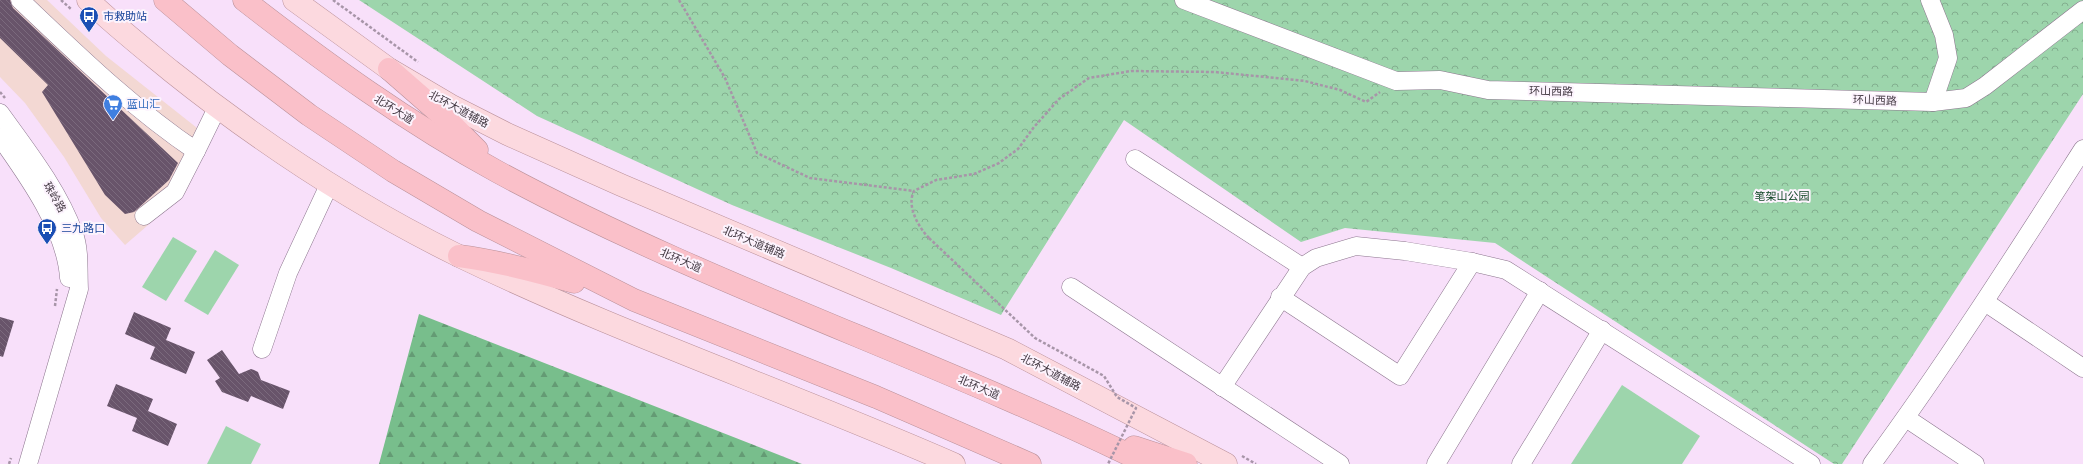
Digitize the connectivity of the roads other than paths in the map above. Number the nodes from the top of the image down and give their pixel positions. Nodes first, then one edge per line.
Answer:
1 (20, 0) edge
2 (88, 0) edge
3 (165, 0) edge
4 (244, 0) edge
5 (294, 0) edge
6 (1184, 0) edge
7 (1930, 0) edge
8 (2083, 10) edge
9 (389, 69) junction
10 (1933, 102) junction
11 (217, 108) junction
12 (0, 113) edge
13 (0, 137) edge
14 (2083, 149) edge
15 (196, 151) junction
16 (1135, 159) dead end
17 (498, 171) junction
18 (330, 185) junction
19 (144, 216) dead end
20 (459, 256) junction
21 (1472, 262) junction
22 (1302, 267) junction
23 (1071, 287) dead end
24 (1540, 291) junction
25 (1280, 297) junction
26 (634, 300) junction
27 (1985, 302) junction
28 (63, 313) junction
29 (1602, 330) junction
30 (262, 349) dead end
31 (2083, 368) edge
32 (1222, 387) junction
33 (1906, 418) junction
34 (1068, 425) junction
35 (993, 448) junction
36 (28, 464) edge
37 (954, 464) edge
38 (1020, 464) edge
39 (1030, 464) edge
40 (1148, 464) edge
41 (1186, 464) edge
42 (1226, 464) edge
43 (1340, 464) edge
44 (1436, 464) edge
45 (1521, 464) edge
46 (1811, 464) edge
47 (1872, 464) edge
48 (1975, 464) edge

1 - 15 street
2 - 11 main road
3 - 26 highway
4 - 17 highway, 北环大道
5 - 9 main road, 北环大道辅路
6 - 10 street, 环山西路
7 - 10 street
8 - 10 street, 环山西路
9 - 17 highway
9 - 42 main road, 北环大道辅路
11 - 15 street
11 - 18 main road
12 - 28 street, 珠岭路
13 - 28 street, 珠岭路
14 - 27 street
15 - 19 street
16 - 22 street
17 - 34 highway, 北环大道
18 - 20 main road
18 - 30 street
20 - 26 highway
20 - 37 main road
21 - 22 street
21 - 24 street
21 - 25 street
22 - 25 street
23 - 32 street
24 - 29 street
24 - 44 street
25 - 32 street
26 - 35 highway
27 - 31 street
27 - 33 street
28 - 36 street, 珠岭路
29 - 45 street
29 - 46 street
32 - 43 street
33 - 47 street
33 - 48 street
34 - 40 highway, 北环大道
34 - 41 highway
35 - 38 highway
35 - 39 highway

